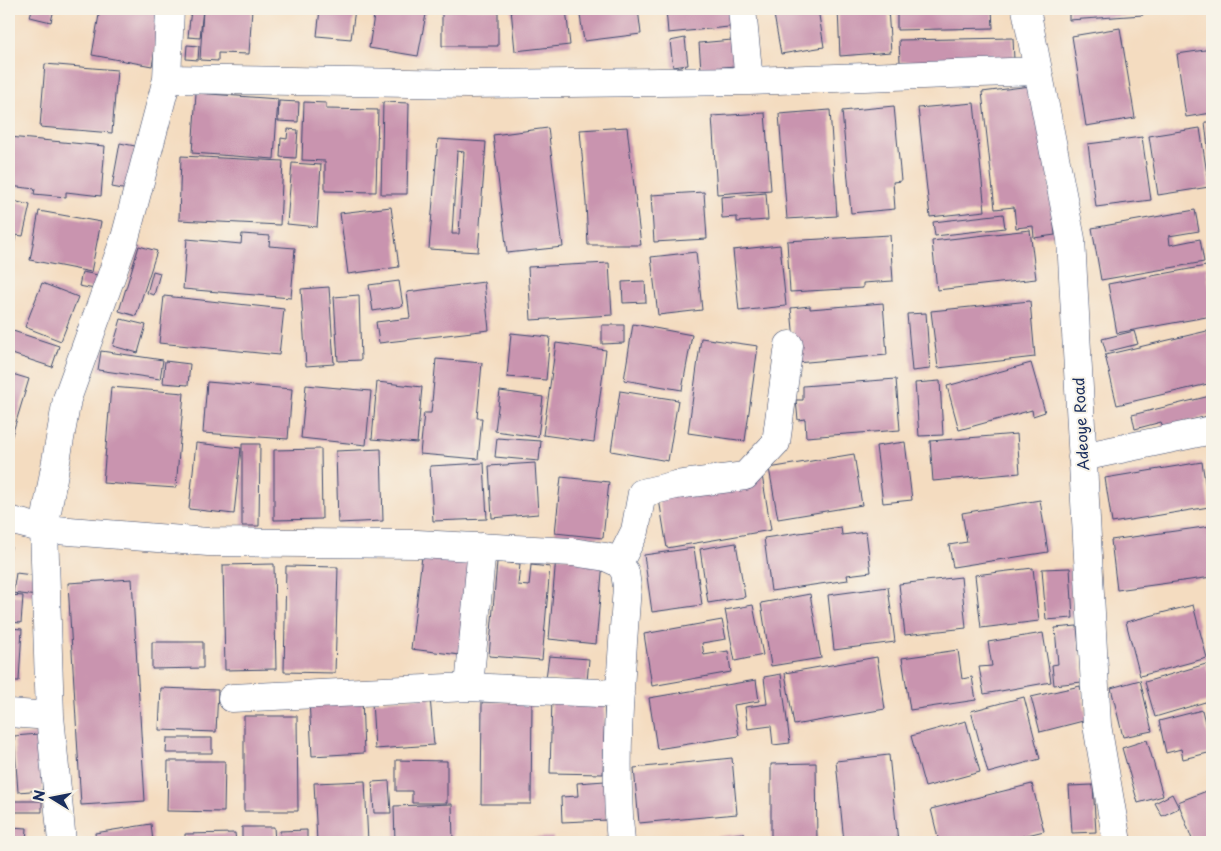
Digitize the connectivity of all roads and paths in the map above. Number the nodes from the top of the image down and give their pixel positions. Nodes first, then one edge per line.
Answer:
1 (170, 9) edge
2 (742, 9) edge
3 (1026, 9) edge
4 (1038, 71) junction
5 (167, 79) junction
6 (749, 81) junction
7 (789, 345) dead end
8 (1212, 430) edge
9 (1082, 457) junction
10 (9, 520) edge
11 (44, 530) junction
12 (482, 547) junction
13 (619, 563) junction
14 (469, 687) junction
15 (620, 694) junction
16 (232, 698) dead end
17 (9, 713) edge
18 (50, 716) junction
19 (62, 842) edge
20 (621, 842) edge
21 (1117, 842) edge

1 - 5 street
2 - 6 street
3 - 4 street, Adeoye Road
4 - 6 street
4 - 9 street, Adeoye Road
5 - 6 street
5 - 11 street
7 - 13 street
8 - 9 street
9 - 21 street, Adeoye Road
10 - 11 street
11 - 12 street
11 - 18 street
12 - 13 street
12 - 14 street
13 - 15 street
14 - 15 street
14 - 16 street
15 - 20 street
17 - 18 street
18 - 19 street

